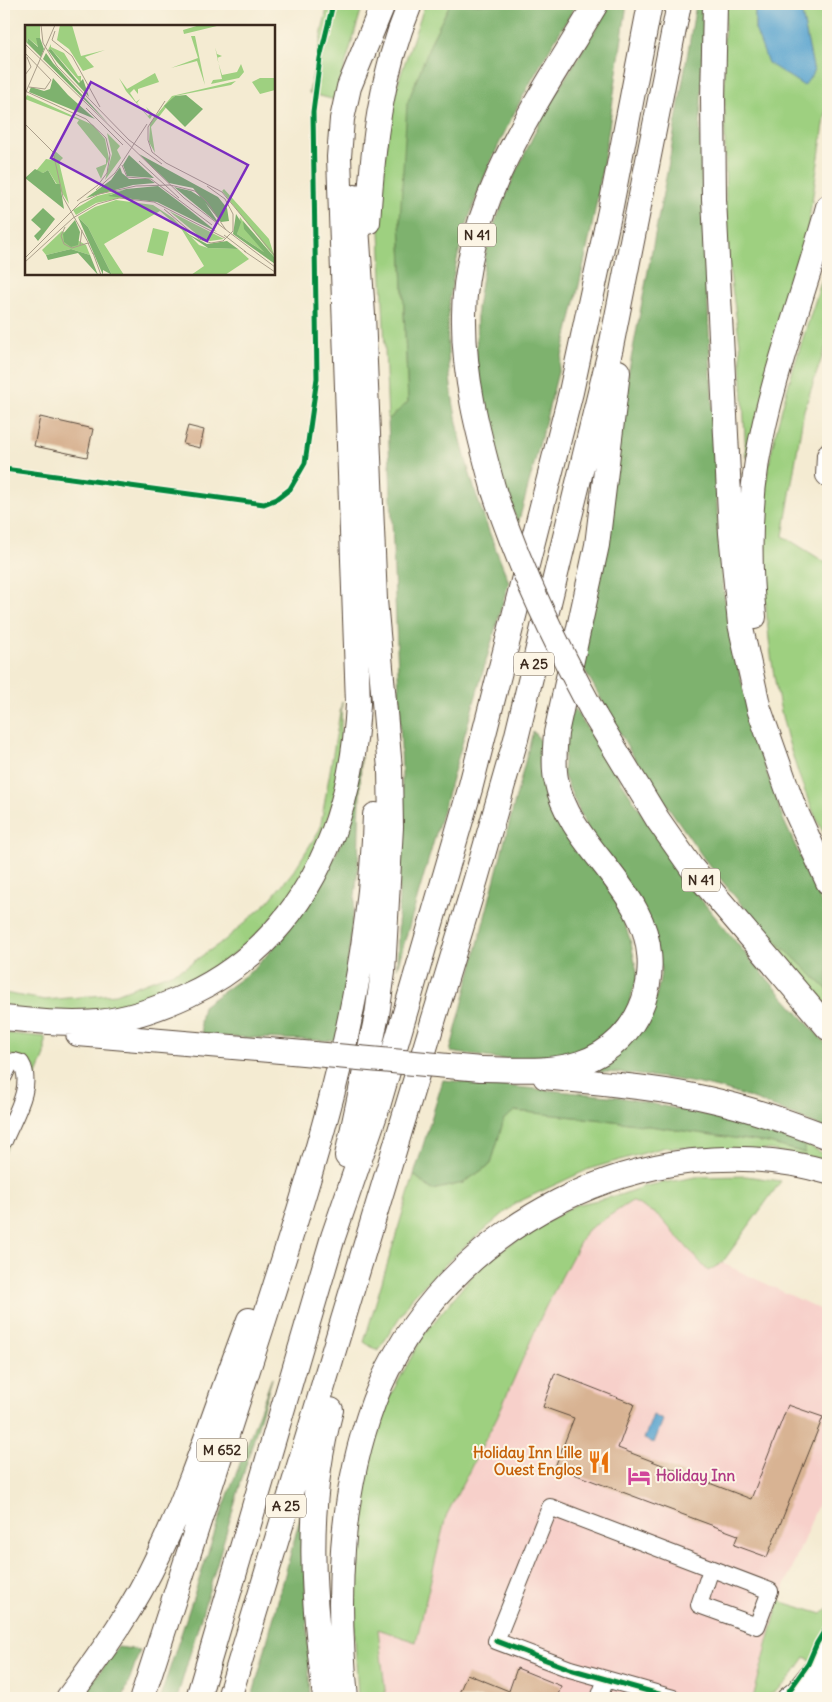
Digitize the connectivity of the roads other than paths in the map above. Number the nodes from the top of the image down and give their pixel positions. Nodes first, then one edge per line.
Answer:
1 (382, 4) edge
2 (410, 4) edge
3 (596, 4) edge
4 (650, 4) edge
5 (679, 4) edge
6 (715, 4) edge
7 (673, 33) junction
8 (365, 46) junction
9 (828, 207) edge
10 (363, 315) junction
11 (828, 450) edge
12 (828, 480) edge
13 (376, 600) junction
14 (788, 788) junction
15 (828, 882) edge
16 (4, 1018) edge
17 (4, 1028) edge
18 (828, 1028) edge
19 (481, 1069) junction
20 (4, 1076) edge
21 (415, 1078) junction
22 (828, 1137) edge
23 (4, 1140) edge
24 (828, 1172) edge
25 (299, 1212) junction
26 (333, 1237) junction
27 (711, 1569) dead end
28 (828, 1650) edge
29 (828, 1656) edge
30 (606, 1680) junction
31 (68, 1698) edge
32 (142, 1698) edge
33 (198, 1698) edge
34 (229, 1698) edge
35 (324, 1698) edge
36 (346, 1698) edge
37 (599, 1698) edge
38 (673, 1698) edge
39 (787, 1698) edge
40 (815, 1698) edge

1 - 8 highway
2 - 10 highway
3 - 18 highway, N 41, bridge
4 - 26 highway, A 25
5 - 7 highway, A 25
6 - 14 highway
7 - 19 highway
7 - 21 highway, A 25
8 - 10 highway
8 - 16 highway
9 - 14 highway
10 - 13 highway
11 - 12 street
13 - 25 highway, M 652
13 - 26 highway
14 - 15 highway
17 - 19 highway, bridge
19 - 22 highway
20 - 23 street
21 - 34 highway, A 25
21 - 35 highway
24 - 36 highway
25 - 31 highway
25 - 32 highway, M 652
26 - 33 highway, A 25
27 - 30 street
28 - 39 main road
29 - 40 main road
30 - 37 street
30 - 38 street

